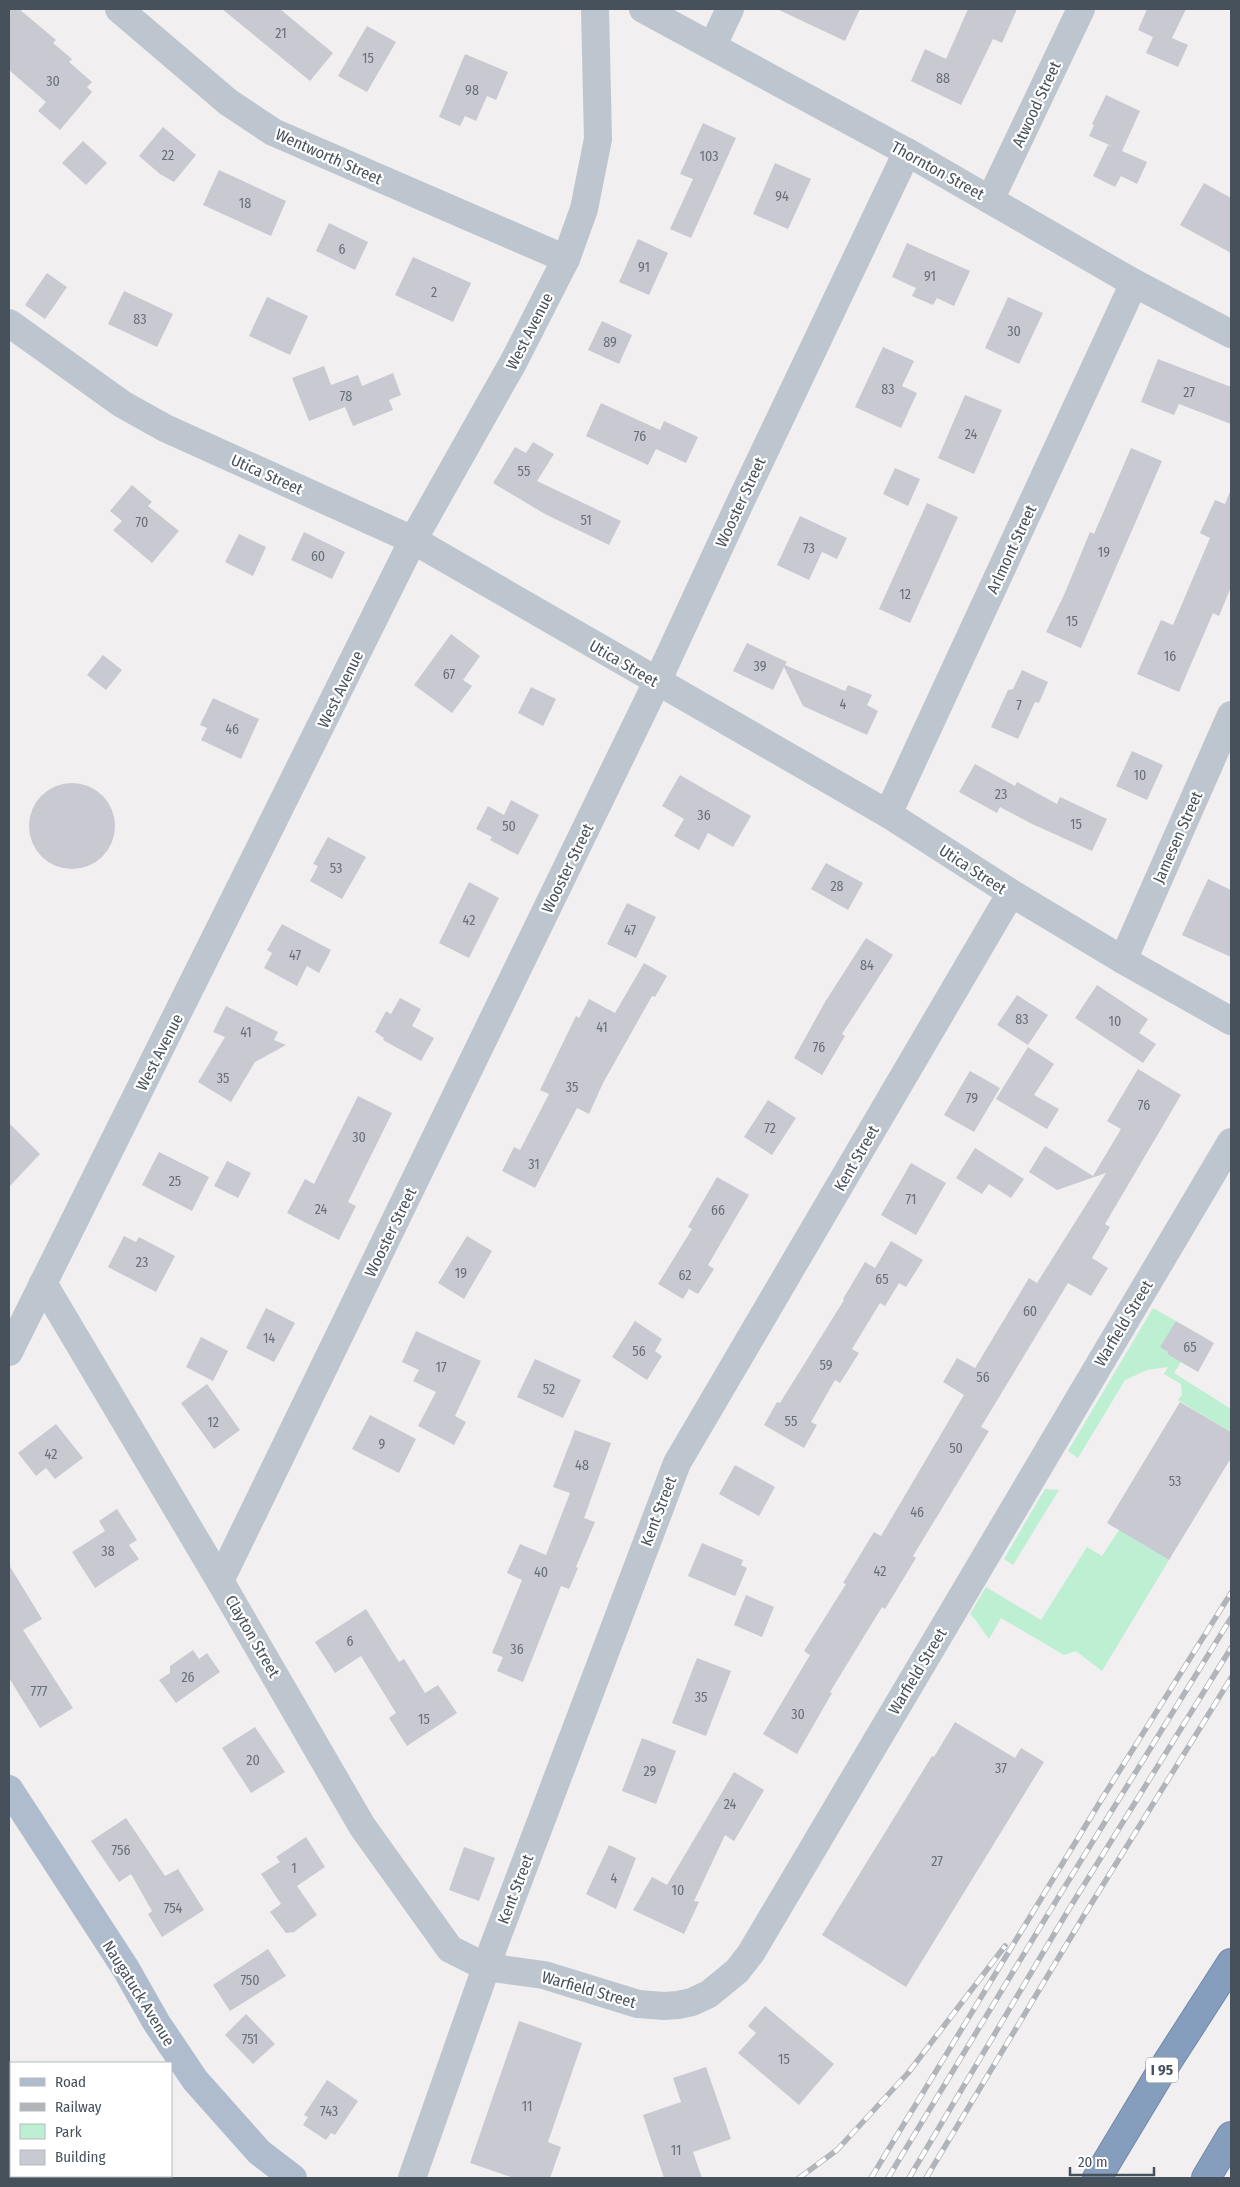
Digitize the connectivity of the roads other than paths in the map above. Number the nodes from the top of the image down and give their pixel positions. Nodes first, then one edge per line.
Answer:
1 (119, 9) edge
2 (595, 9) edge
3 (643, 9) edge
4 (730, 9) edge
5 (1081, 9) edge
6 (713, 45) junction
7 (907, 152) junction
8 (990, 200) junction
9 (566, 259) junction
10 (1134, 283) junction
11 (9, 323) edge
12 (1231, 334) edge
13 (413, 540) junction
14 (657, 682) junction
15 (1231, 715) edge
16 (888, 814) junction
17 (1011, 893) junction
18 (1123, 960) junction
19 (1231, 1021) edge
20 (1231, 1142) edge
21 (44, 1283) junction
22 (9, 1352) edge
23 (220, 1581) junction
24 (9, 1789) edge
25 (1231, 1963) edge
26 (486, 1967) junction
27 (1231, 2136) edge
28 (293, 2178) edge
29 (412, 2178) edge
30 (1097, 2178) edge
31 (1206, 2178) edge

1 - 9 street, Wentworth Street
2 - 9 street, West Avenue
3 - 6 street, Thornton Street
4 - 6 street
5 - 8 street, Atwood Street
6 - 7 street, Thornton Street
7 - 8 street, Thornton Street
7 - 14 street, Wooster Street
8 - 10 street, Thornton Street
9 - 13 street, West Avenue
10 - 12 street, Thornton Street
10 - 16 street, Arlmont Street
11 - 13 street, Utica Street
13 - 14 street, Utica Street
13 - 21 street, West Avenue
14 - 16 street, Utica Street
14 - 23 street, Wooster Street
15 - 18 street, Jamesen Street
16 - 17 street, Utica Street
17 - 18 street, Utica Street
17 - 26 street, Kent Street
18 - 19 street, Utica Street
20 - 26 street, Warfield Street
21 - 22 street, West Avenue
21 - 23 street, Clayton Street
23 - 26 street, Clayton Street
24 - 28 main road, Naugatuck Avenue
25 - 30 highway, I 95
26 - 29 street, Kent Street
27 - 31 highway

